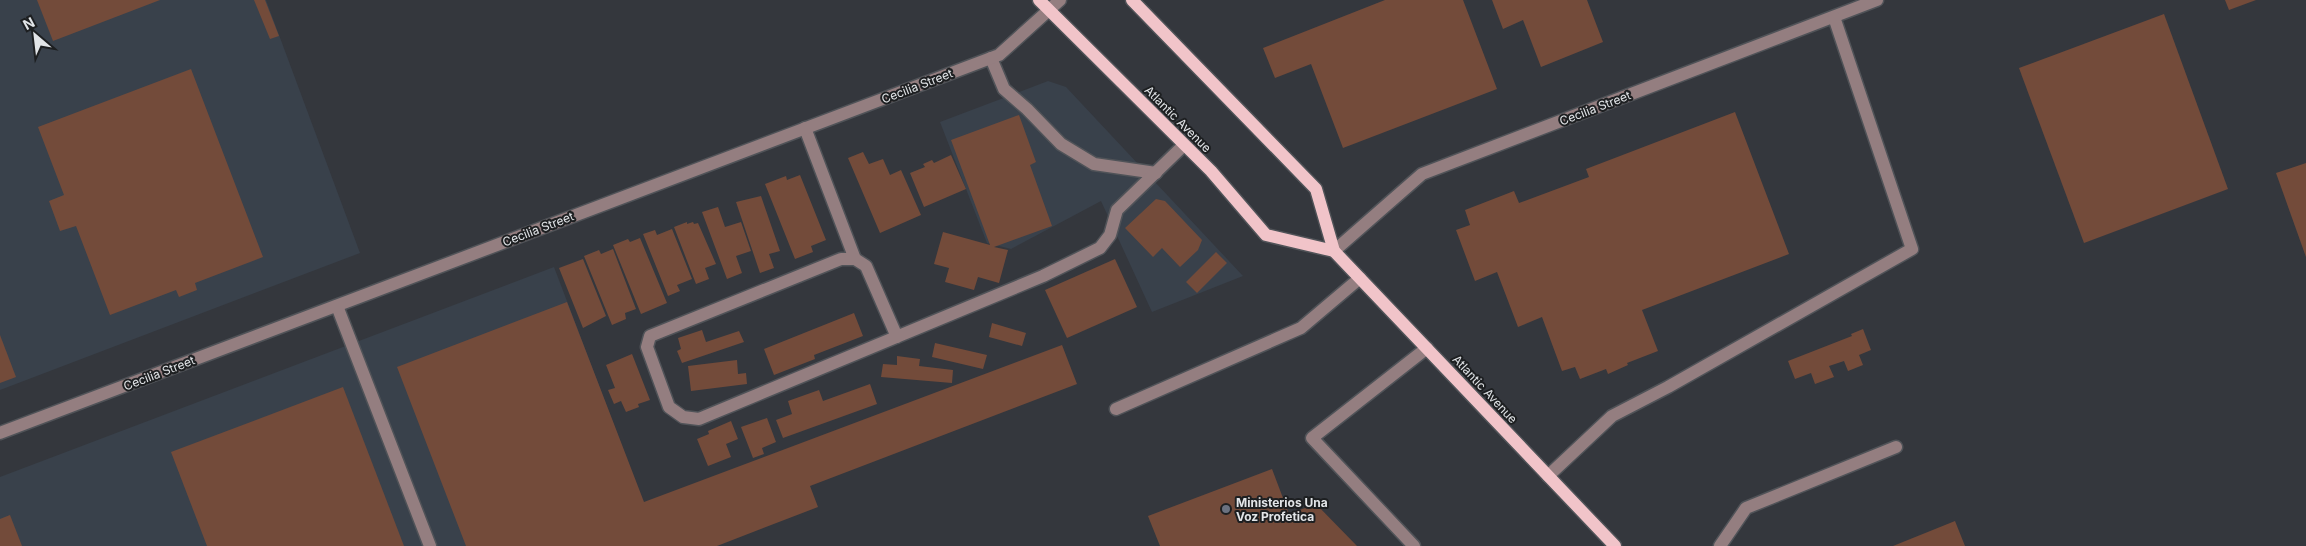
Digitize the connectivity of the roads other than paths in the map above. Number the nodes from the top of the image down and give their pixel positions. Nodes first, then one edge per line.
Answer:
1 (1039, 0) edge
2 (1060, 0) edge
3 (1132, 0) edge
4 (1878, 0) edge
5 (1049, 11) junction
6 (1834, 17) junction
7 (991, 58) junction
8 (805, 128) junction
9 (1184, 145) junction
10 (1156, 173) junction
11 (1334, 251) junction
12 (855, 259) junction
13 (1360, 278) junction
14 (337, 306) junction
15 (898, 337) junction
16 (1426, 348) junction
17 (1116, 409) dead end
18 (0, 433) edge
19 (1896, 447) dead end
20 (1548, 476) junction
21 (430, 546) edge
22 (1414, 546) edge
23 (1615, 546) edge
24 (1720, 546) edge

1 - 5 main road, Atlantic Avenue
2 - 5 street, Cecilia Street
3 - 11 main road, Atlantic Avenue
4 - 6 street, Cecilia Street
5 - 7 street, Cecilia Street
5 - 9 main road, Atlantic Avenue
6 - 11 street, Cecilia Street
6 - 20 street
7 - 8 street, Cecilia Street
7 - 10 street
8 - 12 street
8 - 14 street, Cecilia Street
9 - 10 street
9 - 11 main road, Atlantic Avenue
10 - 15 street
11 - 13 main road, Atlantic Avenue
12 - 15 street
12 - 15 street
13 - 16 main road, Atlantic Avenue
13 - 17 street
14 - 18 street, Cecilia Street
14 - 21 street
16 - 20 main road, Atlantic Avenue
16 - 22 street
19 - 24 street
20 - 23 main road, Atlantic Avenue

